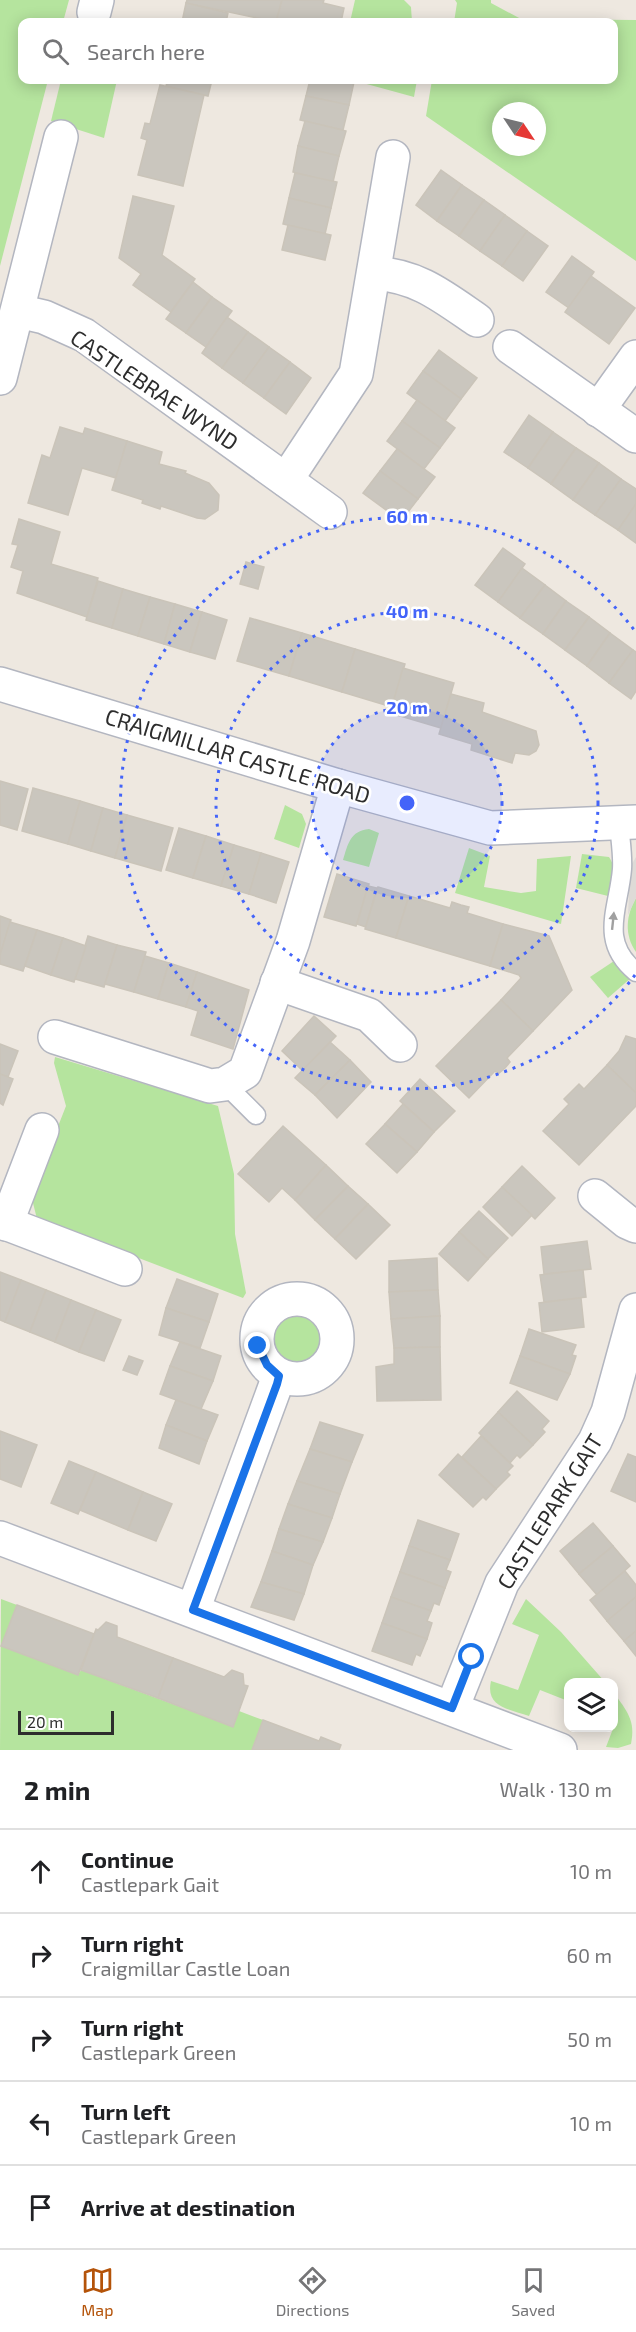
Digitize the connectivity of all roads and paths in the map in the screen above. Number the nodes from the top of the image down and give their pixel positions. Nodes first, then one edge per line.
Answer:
1 (61, 137) dead end
2 (393, 157) dead end
3 (374, 273) junction
4 (18, 311) junction
5 (477, 320) dead end
6 (510, 346) dead end
7 (636, 357) edge
8 (0, 378) edge
9 (598, 410) junction
10 (636, 436) edge
11 (286, 480) junction
12 (330, 512) dead end
13 (0, 684) edge
14 (338, 786) junction
15 (628, 822) edge
16 (636, 972) edge
17 (277, 983) junction
18 (55, 1037) dead end
19 (400, 1044) dead end
20 (225, 1084) junction
21 (256, 1115) dead end
22 (42, 1130) dead end
23 (595, 1196) dead end
24 (3, 1223) edge
25 (636, 1226) edge
26 (125, 1269) dead end
27 (636, 1310) edge
28 (279, 1376) dead end
29 (0, 1538) edge
30 (193, 1610) junction
31 (452, 1708) junction
32 (560, 1750) edge

1 - 4 street
2 - 3 street
3 - 5 street
3 - 11 street
4 - 8 street
4 - 11 street, CASTLEBRAE WYND
6 - 9 street
7 - 9 street
9 - 10 street
11 - 12 street, CASTLEBRAE WYND
13 - 14 street, CRAIGMILLAR CASTLE ROAD
14 - 15 street, CRAIGMILLAR CASTLE ROAD
14 - 17 street
16 -> 15 lane, CRAIGMILLAR CASTLE ROAD
17 - 19 street
17 - 20 street
18 - 20 street
20 - 21 lane
22 - 24 street
23 - 25 street
24 - 26 street
27 - 31 street, CASTLEPARK GAIT
28 - 30 street
29 - 30 street
30 - 31 street
31 - 32 street

